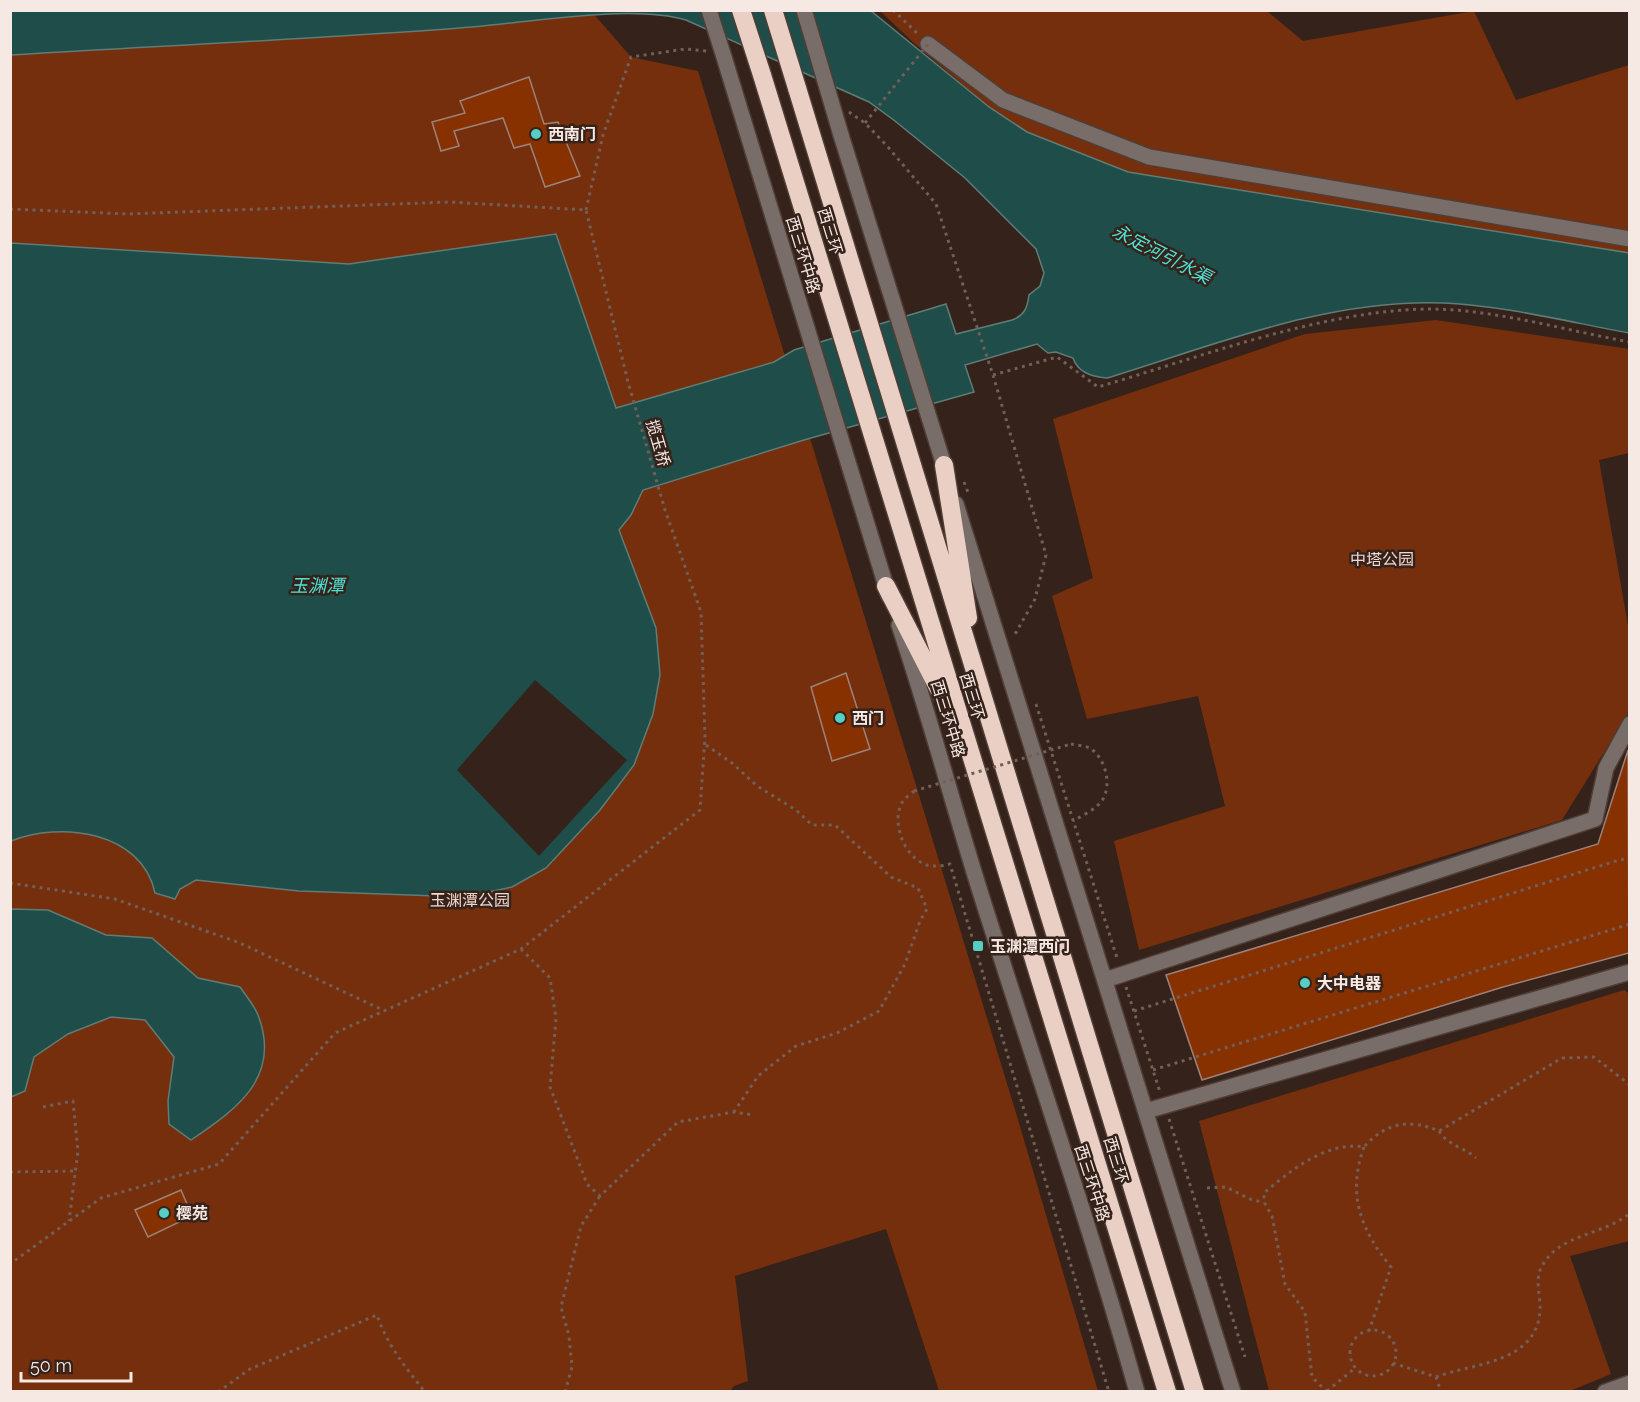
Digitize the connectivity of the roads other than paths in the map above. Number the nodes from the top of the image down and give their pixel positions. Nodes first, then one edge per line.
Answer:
1 (709, 10) edge
2 (741, 10) edge
3 (773, 10) edge
4 (804, 10) edge
5 (928, 44) road end
6 (1629, 239) edge
7 (944, 465) junction
8 (886, 586) junction
9 (978, 682) junction
10 (1629, 724) edge
11 (964, 737) junction
12 (1629, 972) edge
13 (1105, 980) junction
14 (1146, 1111) junction
15 (1629, 1383) edge
16 (1137, 1392) edge
17 (1167, 1392) edge
18 (1195, 1392) edge
19 (1233, 1392) edge
20 (1605, 1392) edge

1 - 8 street, 西三环中路, bridge
2 - 11 highway, 西三环, bridge
3 - 9 highway, 西三环, bridge
4 - 7 street, bridge
5 - 6 street
7 - 9 highway
7 - 13 street
8 - 11 highway
8 - 16 street, 西三环中路
9 - 18 highway, 西三环
10 - 13 street
11 - 17 highway, 西三环
12 - 14 street
13 - 14 street
14 - 19 street
15 - 20 street

